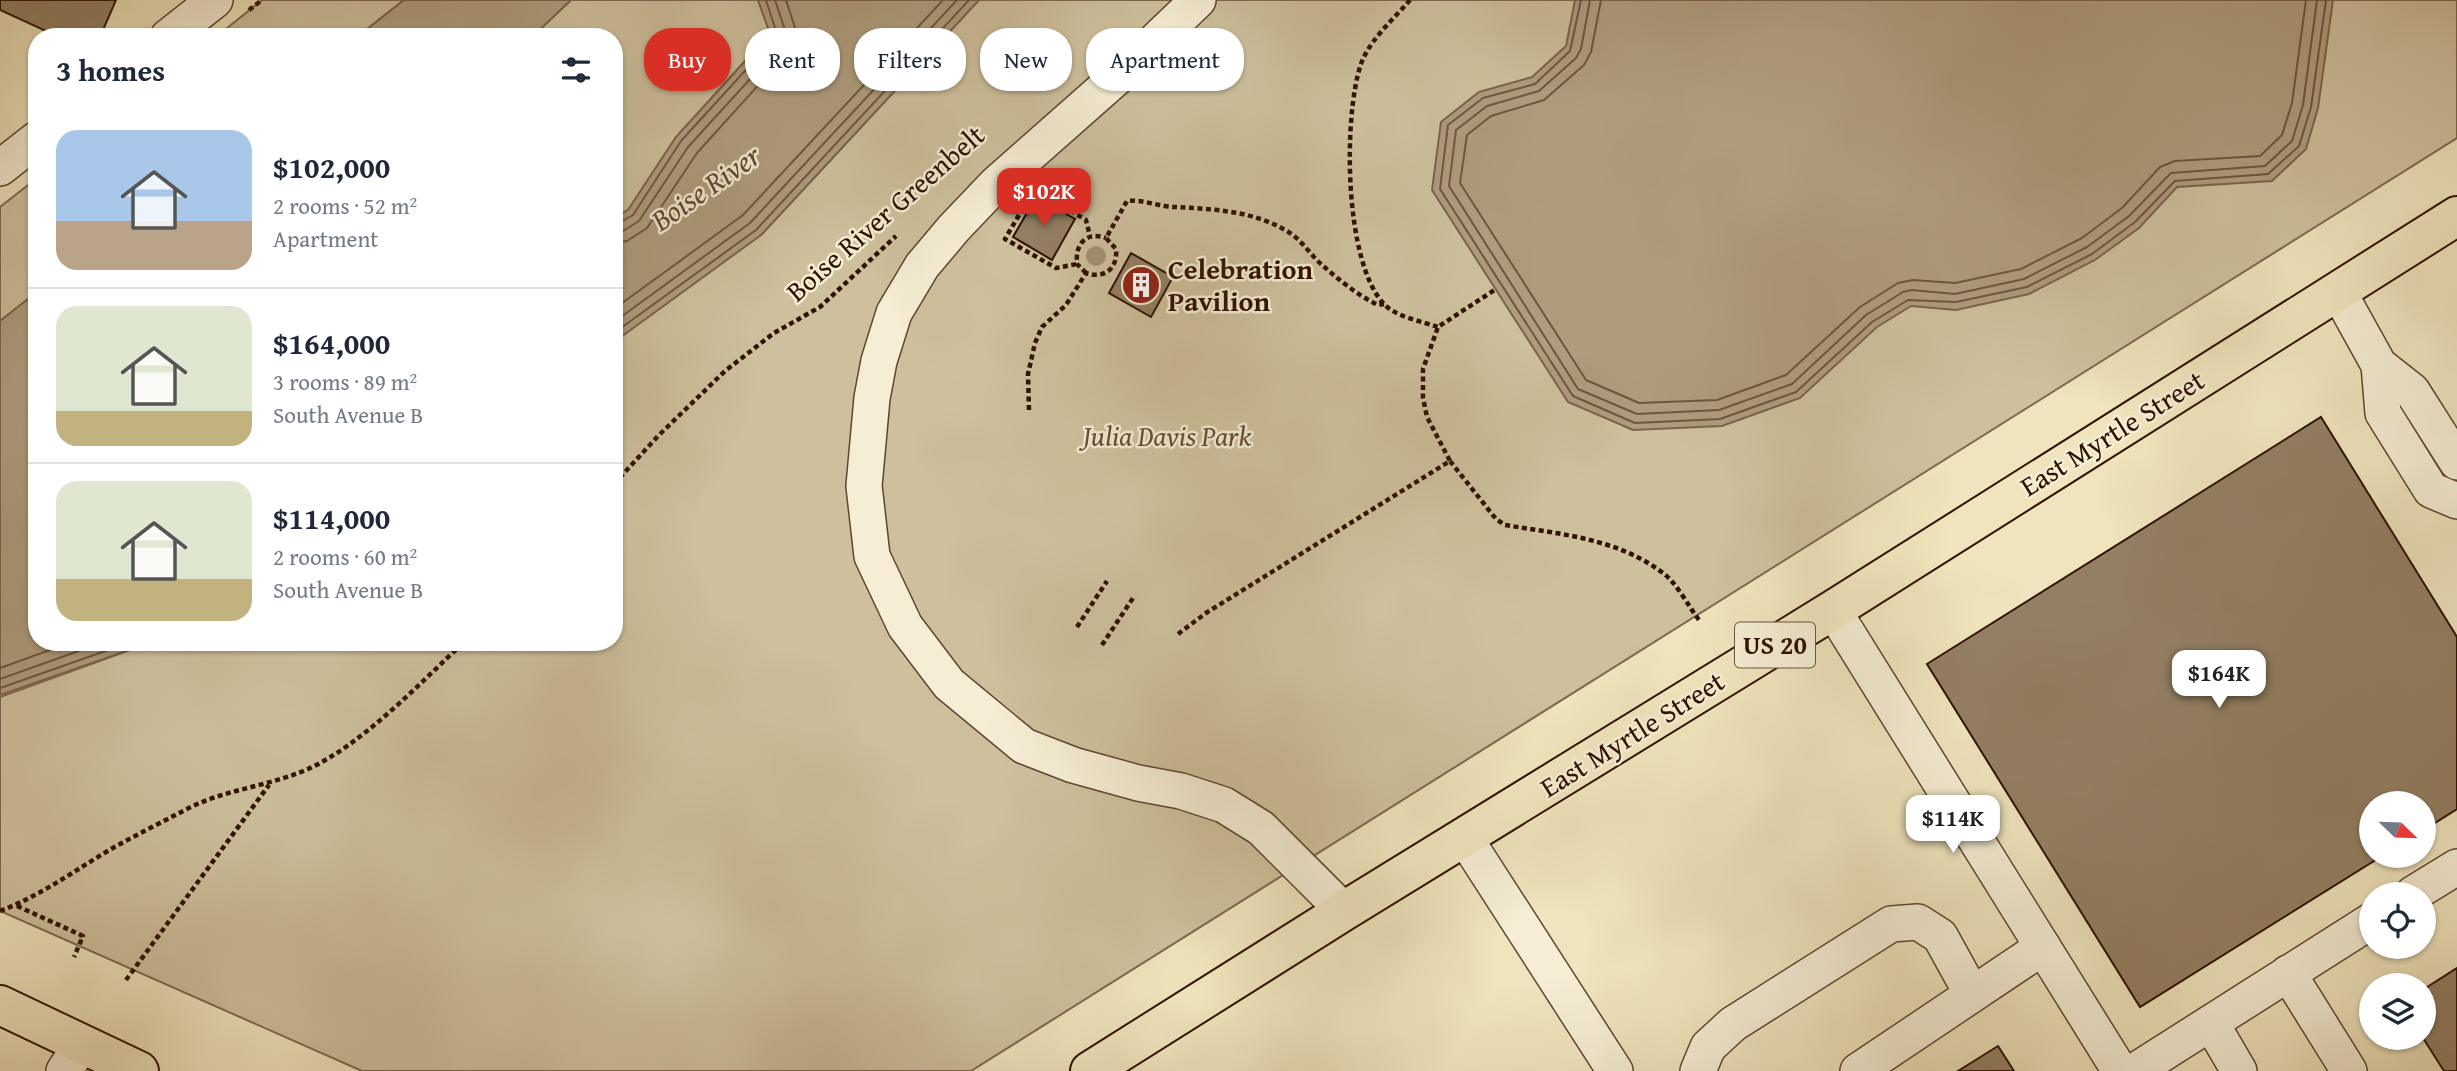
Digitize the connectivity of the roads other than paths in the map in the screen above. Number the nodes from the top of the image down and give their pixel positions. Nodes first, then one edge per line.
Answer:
1 (215, 0) edge
2 (1198, 0) edge
3 (179, 28) edge
4 (28, 146) edge
5 (0, 167) edge
6 (2457, 216) edge
7 (2338, 291) junction
8 (2379, 365) junction
9 (2457, 462) edge
10 (2457, 501) edge
11 (1833, 610) junction
12 (1465, 838) junction
13 (2457, 867) edge
14 (2433, 882) edge
15 (1344, 911) junction
16 (2359, 929) edge
17 (2043, 947) junction
18 (2288, 974) junction
19 (1972, 994) junction
20 (0, 1005) edge
21 (2211, 1023) junction
22 (73, 1058) edge
23 (137, 1071) edge
24 (1090, 1071) edge
25 (1615, 1071) edge
26 (1698, 1071) edge
27 (1858, 1071) edge
28 (2120, 1071) edge
29 (2135, 1071) edge
30 (2239, 1071) edge
31 (2349, 1071) edge

1 - 3 street
2 - 15 street
4 - 5 street
6 - 7 main road, East Myrtle Street / US 20
7 - 8 street
7 - 11 main road, East Myrtle Street / US 20
8 - 9 street
8 - 10 street
11 - 12 main road, East Myrtle Street / US 20
11 - 17 street
12 - 15 main road, East Myrtle Street / US 20
12 - 25 street
13 - 14 street
15 - 24 main road, East Myrtle Street / US 20
16 - 18 street
17 - 19 street
17 - 28 street
18 - 21 street
18 - 31 street
19 - 26 street
19 - 27 street
20 - 22 main road
21 - 29 street
21 - 30 street
22 - 23 main road

